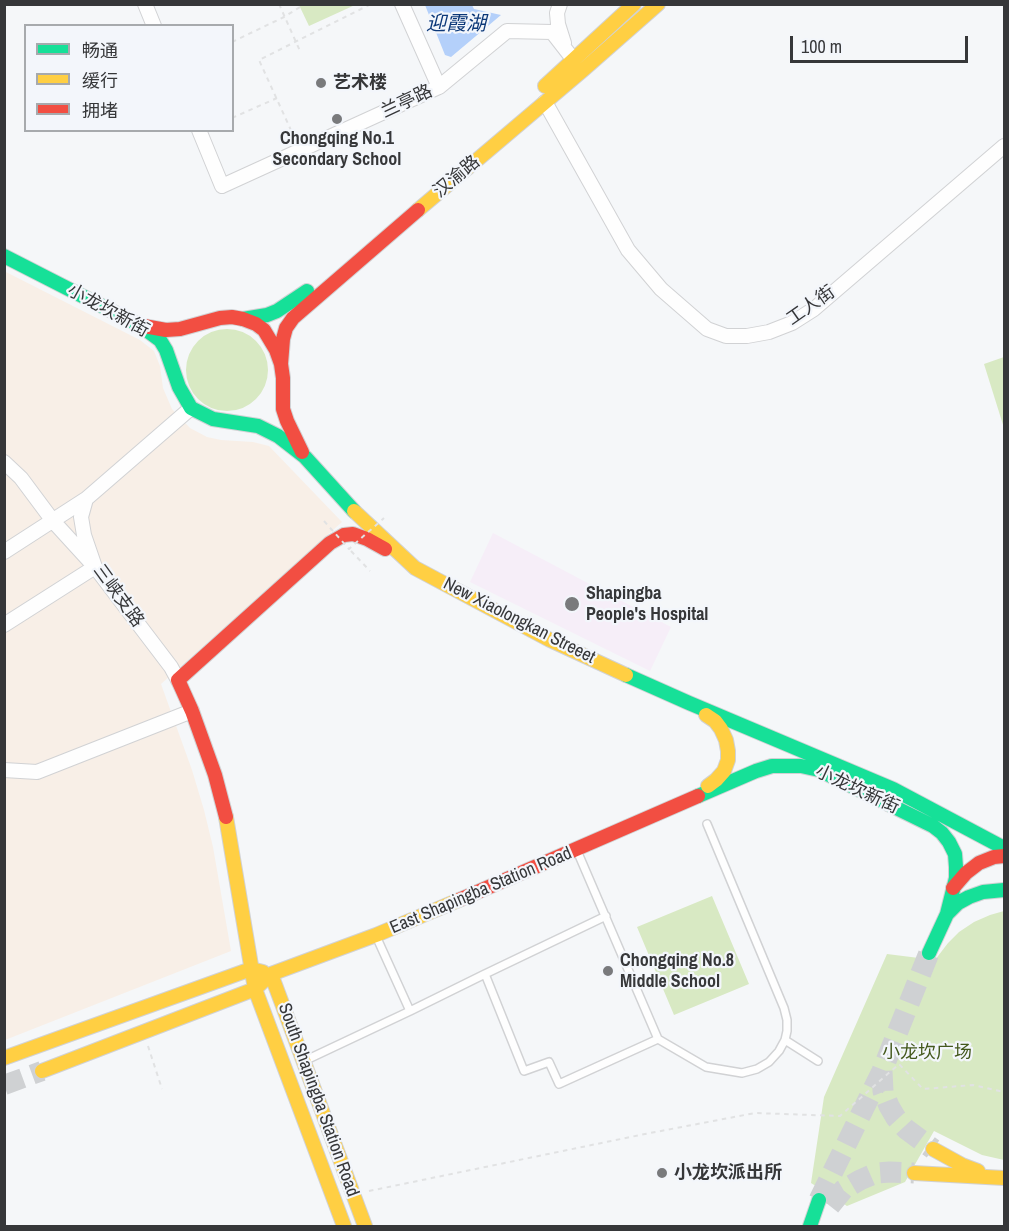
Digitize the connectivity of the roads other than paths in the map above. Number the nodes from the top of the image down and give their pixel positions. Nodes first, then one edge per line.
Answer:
1 (146, 4) edge
2 (402, 4) edge
3 (560, 4) edge
4 (634, 4) edge
5 (658, 4) edge
6 (153, 24) edge
7 (570, 55) junction
8 (439, 87) junction
9 (545, 102) junction
10 (200, 132) edge
11 (1005, 146) edge
12 (4, 256) edge
13 (243, 319) junction
14 (141, 326) junction
15 (280, 364) junction
16 (191, 408) junction
17 (305, 457) junction
18 (4, 462) edge
19 (86, 499) junction
20 (54, 520) junction
21 (4, 552) edge
22 (95, 567) junction
23 (415, 568) junction
24 (4, 625) edge
25 (178, 680) junction
26 (689, 703) junction
27 (192, 711) junction
28 (4, 770) edge
29 (688, 800) junction
30 (706, 824) dead end
31 (1005, 848) edge
32 (577, 850) junction
33 (1005, 856) edge
34 (953, 888) junction
35 (1005, 890) edge
36 (947, 914) junction
37 (606, 916) junction
38 (375, 935) junction
39 (929, 953) tunnel mouth
40 (251, 969) junction
41 (271, 974) junction
42 (485, 974) junction
43 (255, 989) junction
44 (410, 1011) junction
45 (658, 1039) junction
46 (785, 1040) junction
47 (4, 1058) edge
48 (818, 1061) dead end
49 (303, 1062) junction
50 (42, 1071) tunnel mouth
51 (933, 1149) tunnel mouth
52 (914, 1173) tunnel mouth
53 (1005, 1178) edge
54 (344, 1227) edge
55 (365, 1227) edge
56 (810, 1227) edge
57 (822, 1227) edge

1 - 6 street
2 - 8 street
3 - 7 street
4 - 7 main road, 汉渝路
5 - 9 main road, 汉渝路
7 - 8 street, 兰亭路
7 - 13 main road, 汉渝路
8 - 10 street, 兰亭路
9 - 11 street, 工人街
9 - 15 main road, 汉渝路
12 - 14 main road, 小龙坎新街
13 - 14 main road
13 - 15 main road, New Xiaolongkan Streeet
14 - 16 main road, 小龙坎新街
15 - 17 main road, New Xiaolongkan Streeet
16 - 17 main road
16 - 19 street
17 - 23 main road, New Xiaolongkan Streeet
18 - 20 street
19 - 20 street
19 - 22 street, 三峡支路
20 - 21 street
20 - 22 street
22 - 24 street
22 - 25 street, 三峡支路
23 - 25 main road
23 - 26 main road, New Xiaolongkan Streeet
25 - 27 main road, South Shapingba Station Road
26 - 29 main road
26 - 31 main road, New Xiaolongkan Streeet
27 - 28 street
27 - 40 main road, South Shapingba Station Road
29 - 32 main road, East Shapingba Station Road
29 - 34 main road, 小龙坎新街
30 - 46 lane
32 - 37 lane
32 - 38 main road, East Shapingba Station Road
33 - 34 main road
34 - 36 main road, 小龙坎新街
35 - 36 main road
36 - 39 main road, 小龙坎新街
37 - 42 lane
37 - 45 lane
38 - 41 main road, East Shapingba Station Road
38 - 44 lane
40 - 41 main road
40 - 43 main road, South Shapingba Station Road
40 - 47 main road
41 - 43 main road, East Shapingba Station Road
41 - 49 main road, South Shapingba Station Road
42 - 44 lane
42 - 45 lane
43 - 50 main road, East Shapingba Station Road
43 - 54 main road, South Shapingba Station Road
44 - 49 lane
45 - 46 lane
46 - 48 lane
49 - 55 main road, South Shapingba Station Road
51 - 53 main road
52 - 53 main road
56 - 57 main road

